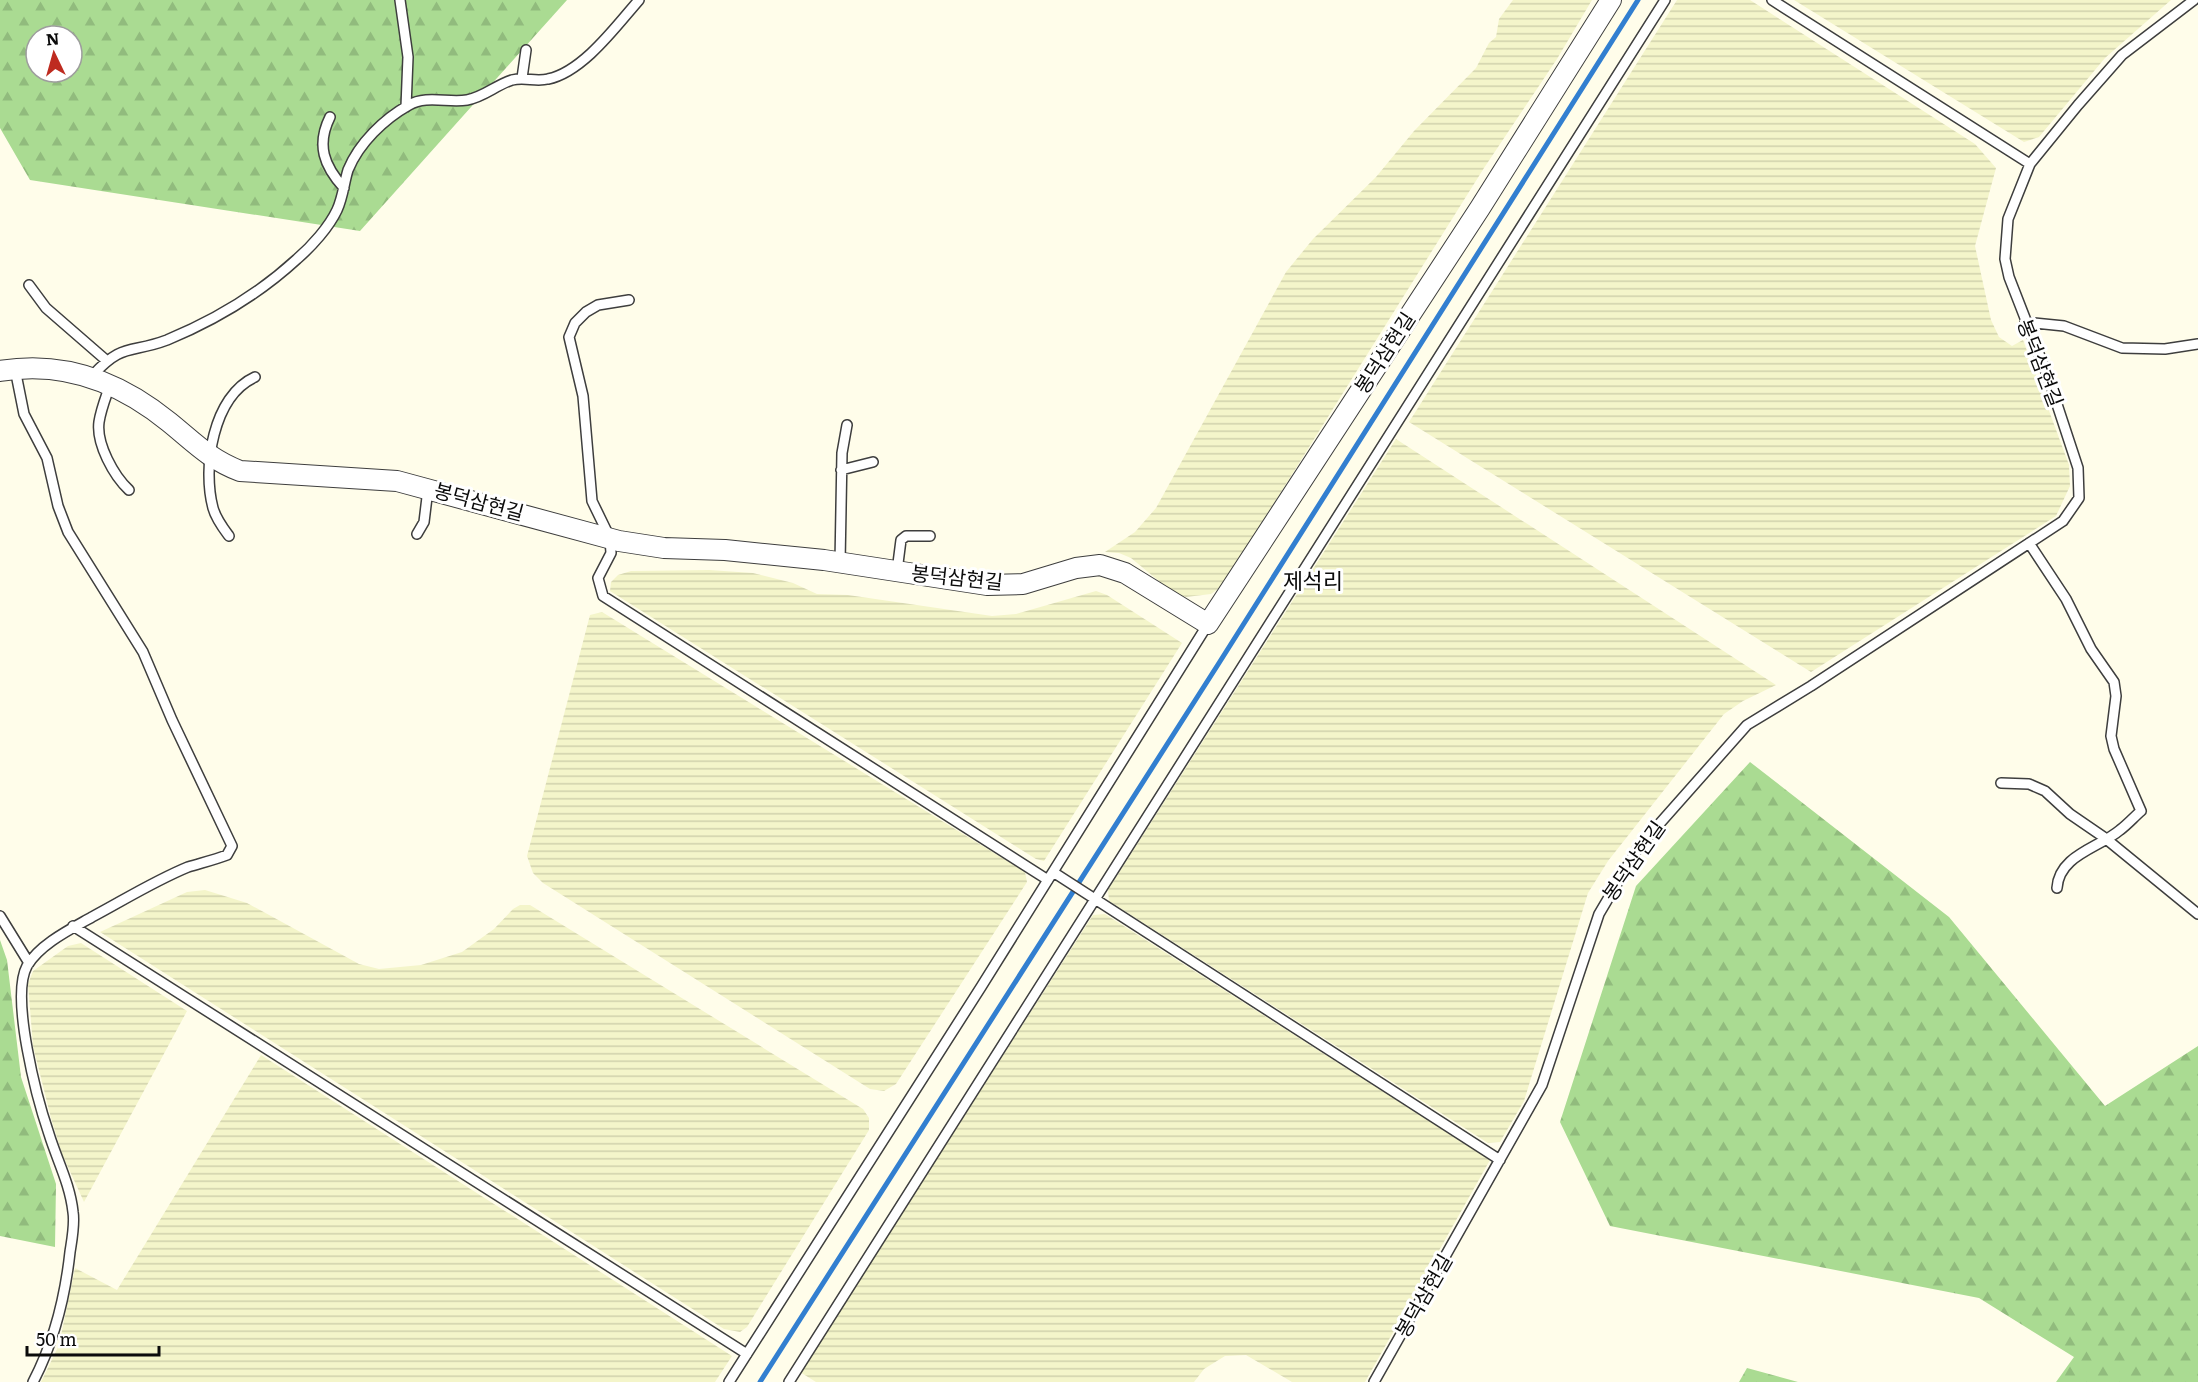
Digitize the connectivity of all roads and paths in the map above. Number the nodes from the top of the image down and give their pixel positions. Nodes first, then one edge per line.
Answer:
1 (400, 0) edge
2 (639, 0) edge
3 (1611, 0) edge
4 (1665, 0) edge
5 (1772, 0) edge
6 (2194, 0) edge
7 (526, 50) dead end
8 (522, 78) junction
9 (406, 107) junction
10 (330, 117) dead end
11 (2031, 164) junction
12 (344, 188) junction
13 (29, 285) dead end
14 (629, 300) dead end
15 (2025, 322) junction
16 (2198, 344) edge
17 (106, 361) junction
18 (8, 370) edge
19 (255, 377) dead end
20 (101, 381) junction
21 (848, 425) dead end
22 (211, 457) junction
23 (873, 462) dead end
24 (841, 470) junction
25 (428, 489) junction
26 (129, 490) dead end
27 (417, 534) dead end
28 (229, 536) dead end
29 (930, 536) dead end
30 (610, 538) junction
31 (2029, 543) junction
32 (840, 563) junction
33 (897, 571) junction
34 (1208, 624) junction
35 (2001, 783) dead end
36 (2105, 838) junction
37 (1051, 876) junction
38 (2056, 888) dead end
39 (1091, 897) junction
40 (2198, 914) edge
41 (0, 916) edge
42 (73, 926) junction
43 (29, 963) junction
44 (1500, 1160) junction
45 (747, 1354) junction
46 (792, 1381) edge
47 (33, 1382) edge
48 (729, 1382) edge
49 (1374, 1382) edge

1 - 9 lane
2 - 8 lane
3 - 34 street, 봉덕삼현길
4 - 39 lane
5 - 11 lane
6 - 11 lane, 봉덕삼현길
7 - 8 lane
8 - 9 lane
9 - 12 lane
10 - 12 lane
11 - 15 lane, 봉덕삼현길
12 - 17 lane
13 - 17 lane
14 - 30 lane
15 - 16 lane
15 - 31 lane, 봉덕삼현길
17 - 20 lane
18 - 20 street, 봉덕삼현길
18 - 42 lane
19 - 22 lane
20 - 22 street, 봉덕삼현길
20 - 26 lane
21 - 24 lane
22 - 25 street, 봉덕삼현길
22 - 28 lane
23 - 24 lane
24 - 32 lane
25 - 27 lane
25 - 30 street, 봉덕삼현길
29 - 33 lane
30 - 32 street, 봉덕삼현길
30 - 37 lane
31 - 36 lane
31 - 44 lane, 봉덕삼현길
32 - 33 street, 봉덕삼현길
33 - 34 street, 봉덕삼현길
34 - 37 lane
35 - 36 lane
36 - 38 lane
36 - 40 lane
37 - 39 lane
37 - 45 lane
39 - 44 lane
39 - 46 lane
41 - 43 lane
42 - 43 lane
42 - 45 lane
43 - 47 lane
44 - 49 lane, 봉덕삼현길
45 - 48 lane

